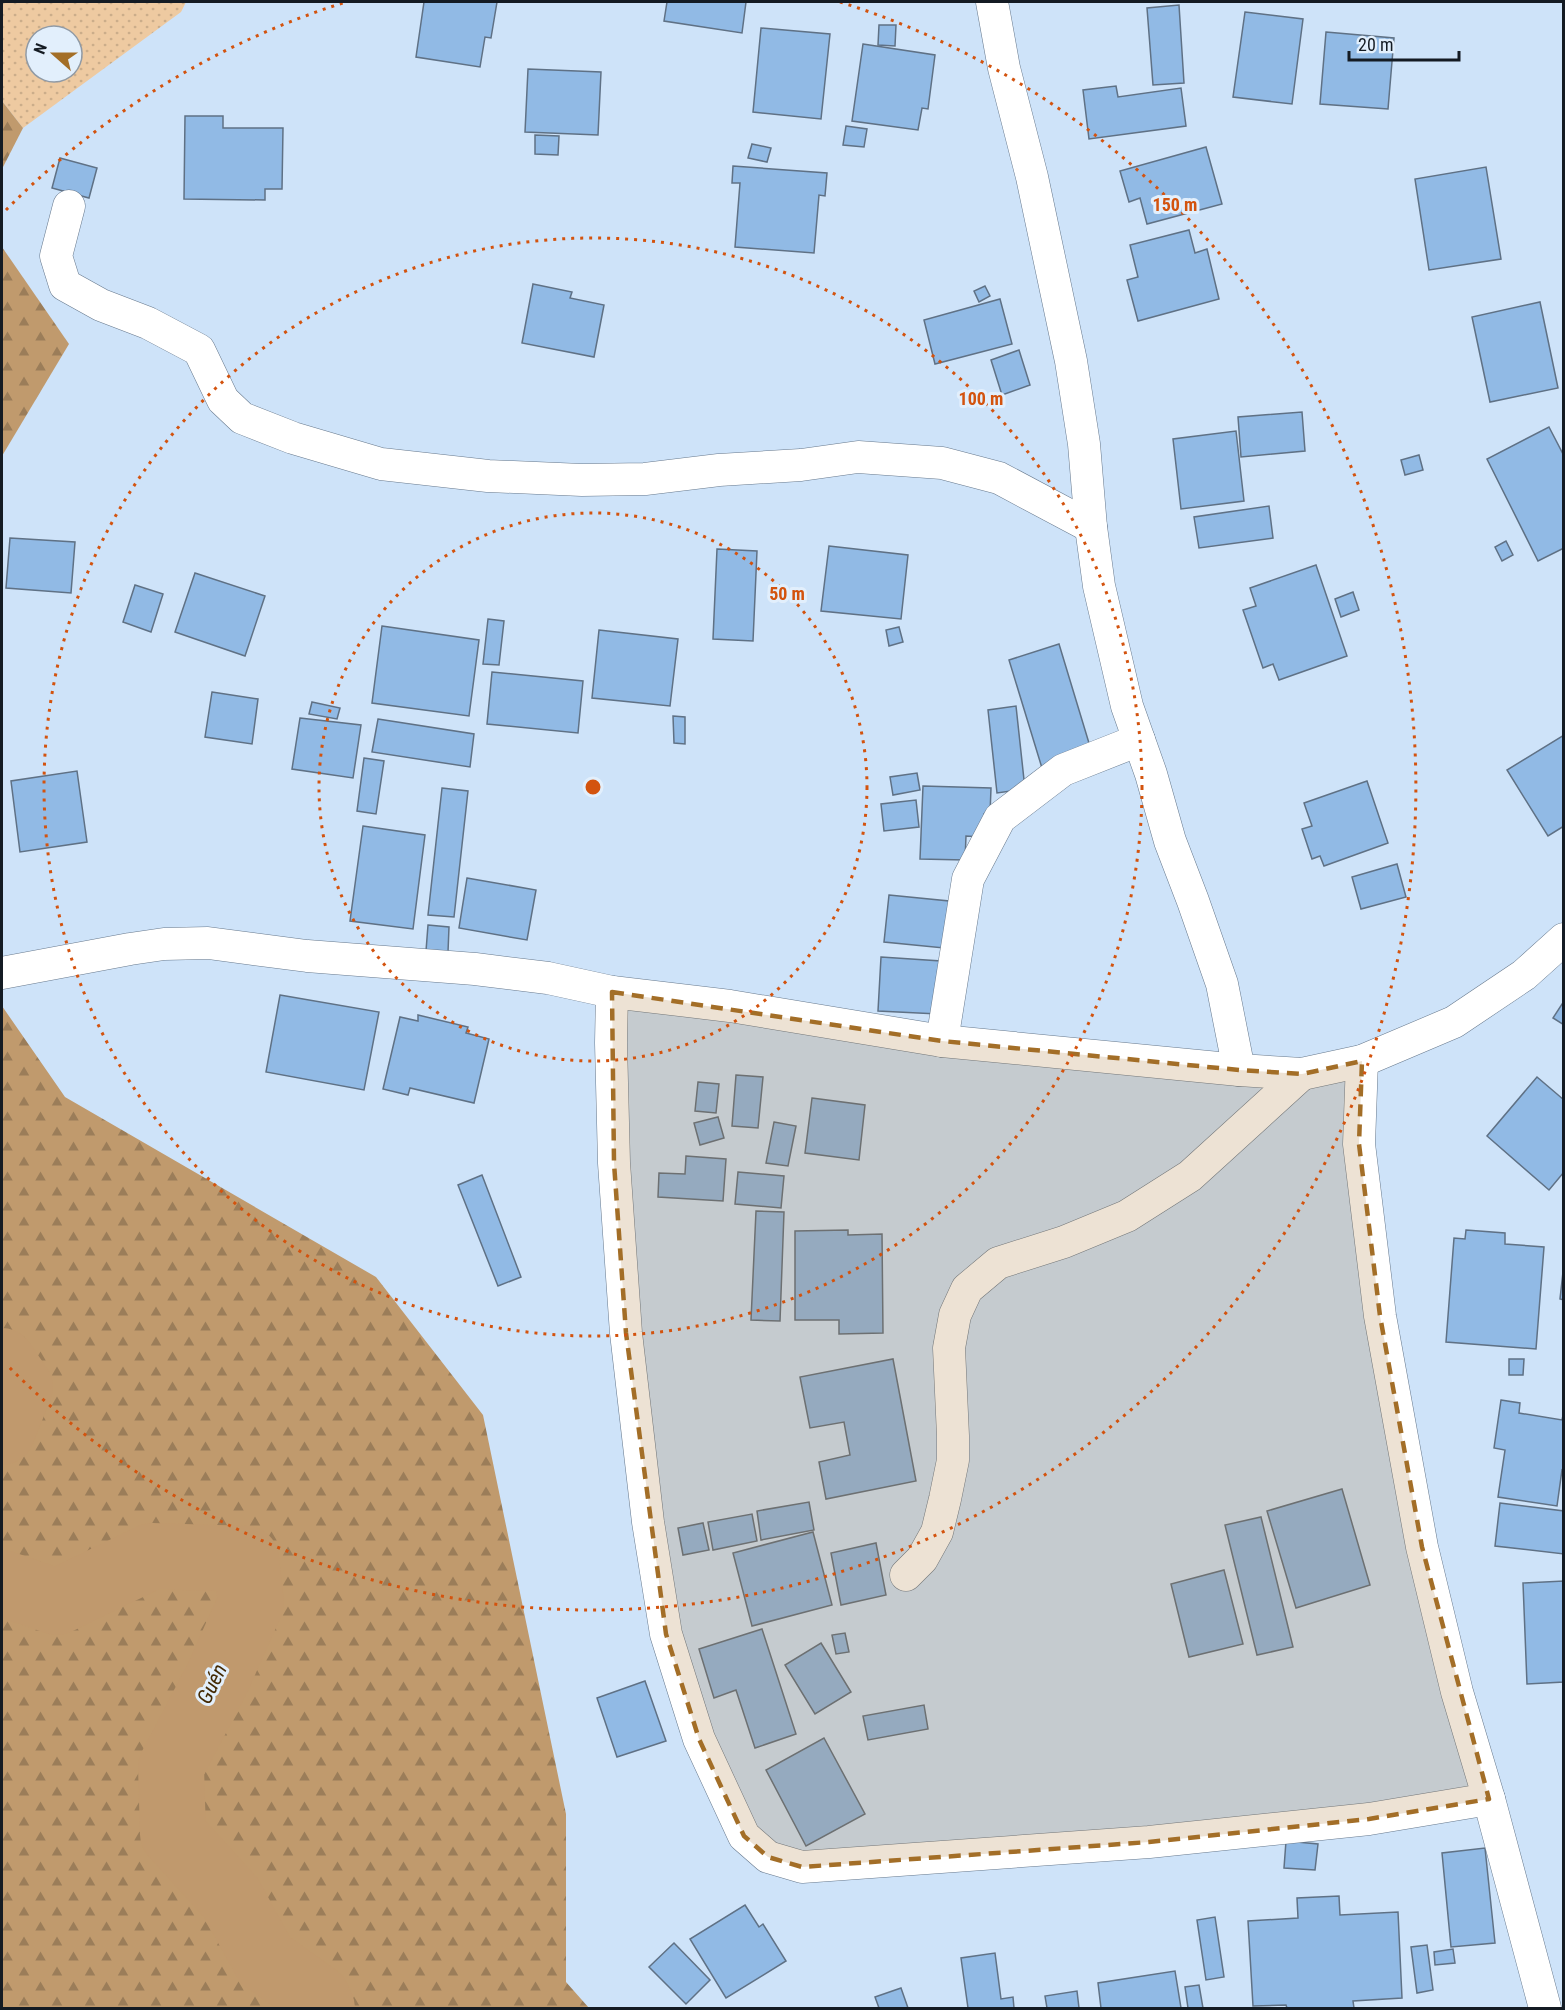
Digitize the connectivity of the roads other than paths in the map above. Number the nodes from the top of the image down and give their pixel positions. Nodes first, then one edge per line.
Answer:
1 (992, 2) edge
2 (69, 206) dead end
3 (1091, 527) junction
4 (1139, 740) junction
5 (1563, 939) edge
6 (2, 974) edge
7 (612, 992) junction
8 (942, 1041) junction
9 (1362, 1061) junction
10 (1239, 1070) junction
11 (1302, 1074) junction
12 (906, 1575) dead end
13 (1489, 1799) junction
14 (1545, 2008) edge

1 - 3 street
2 - 3 street
3 - 4 street
4 - 8 street
4 - 10 street
5 - 9 street
6 - 7 street
7 - 8 street
7 - 13 street
8 - 10 street
9 - 11 street
9 - 13 street
10 - 11 street
11 - 12 street
13 - 14 street

